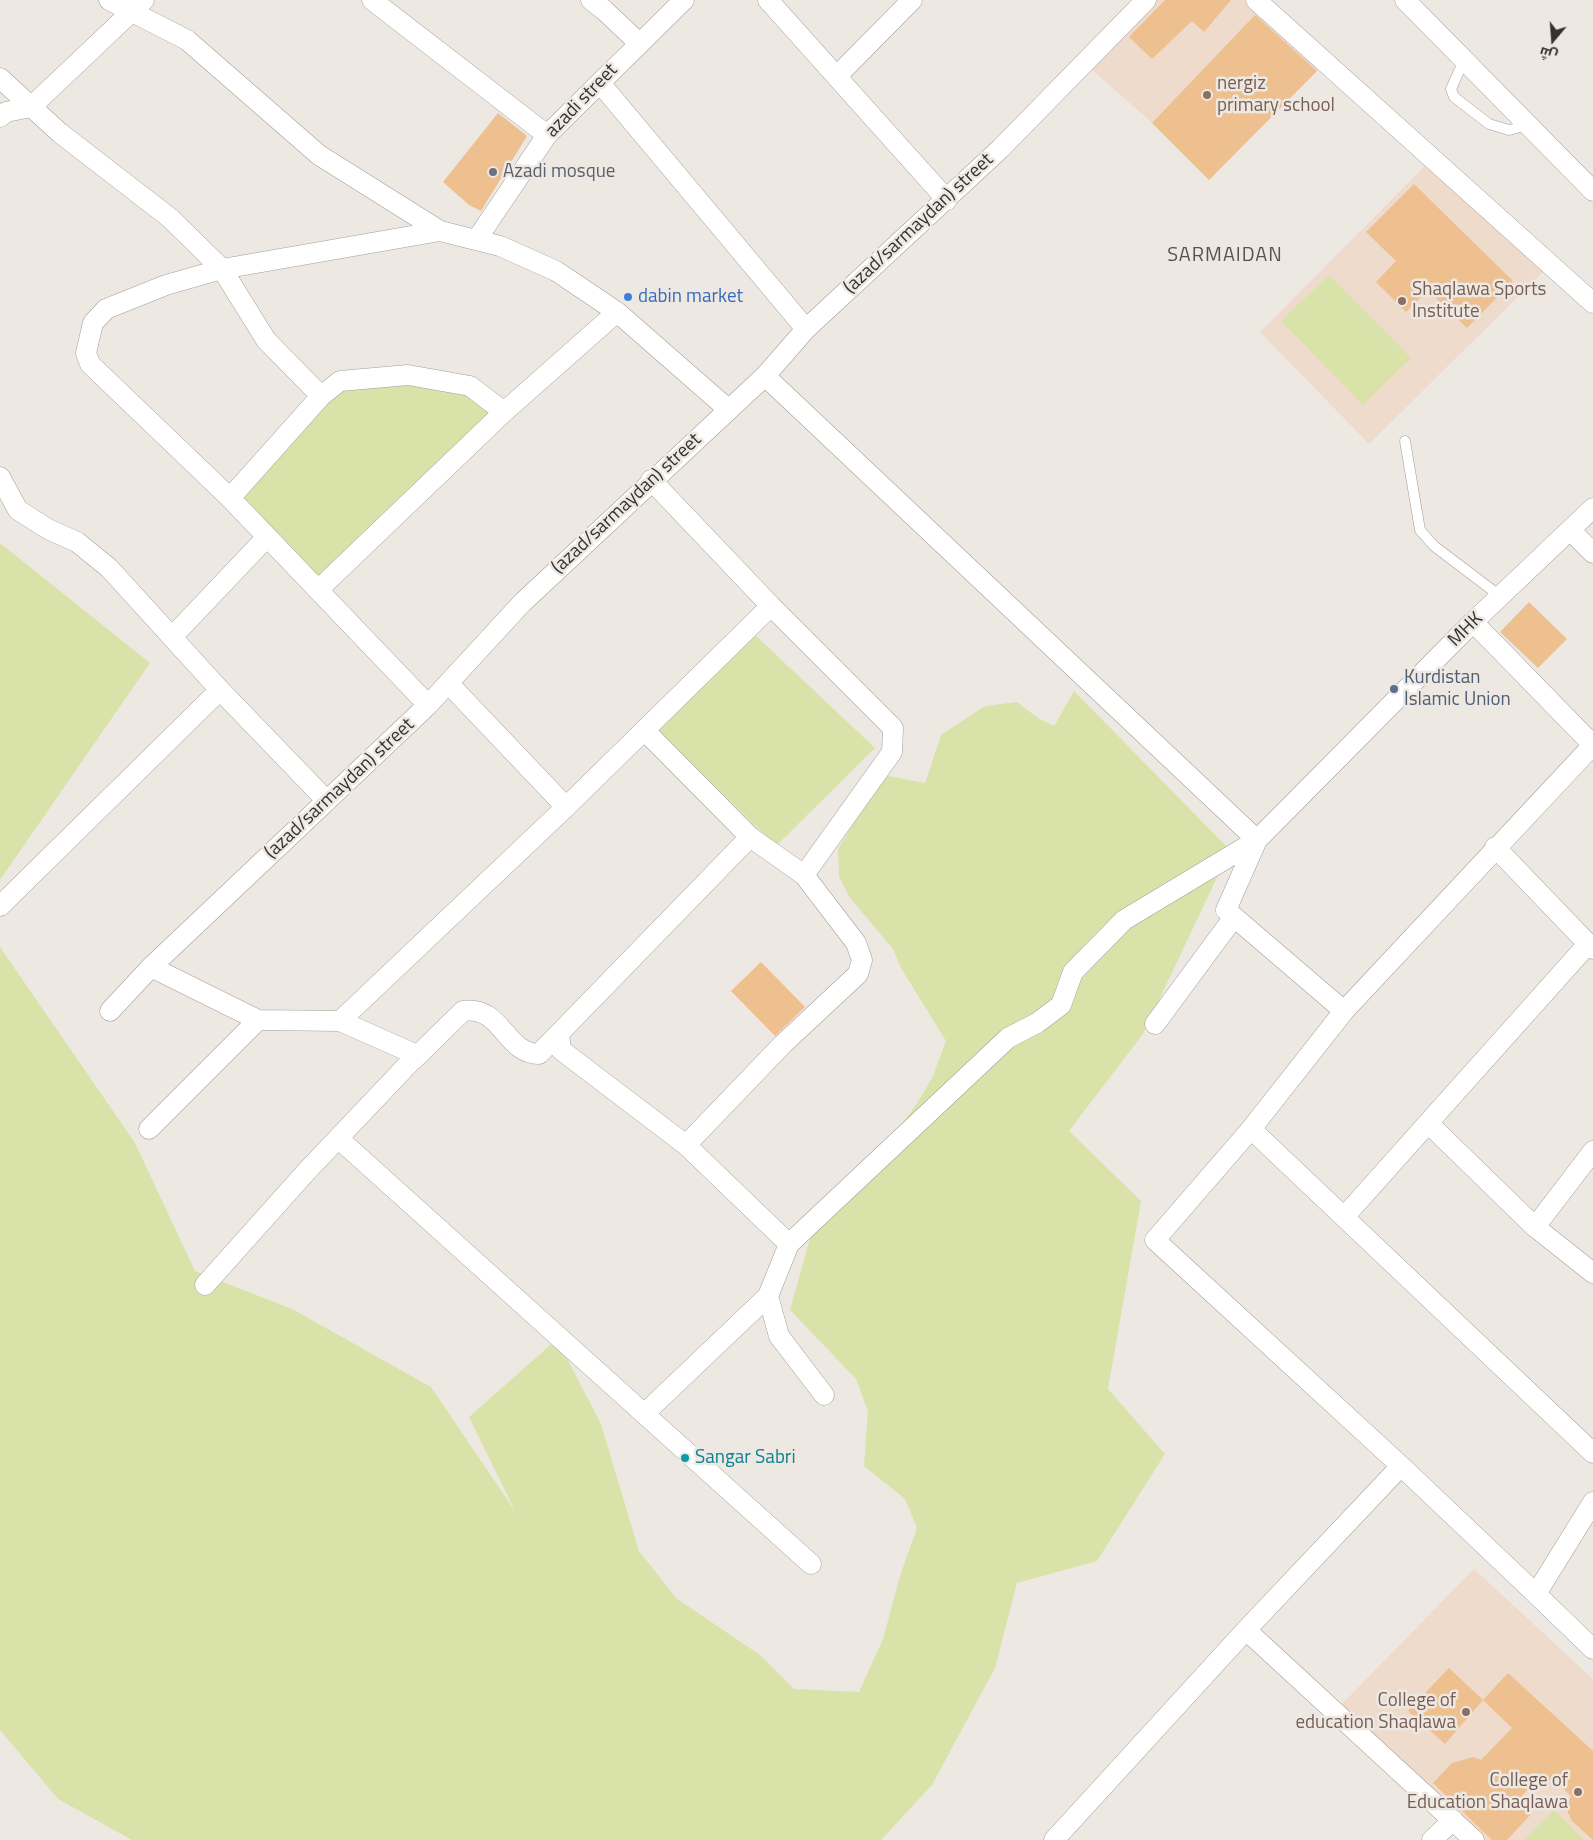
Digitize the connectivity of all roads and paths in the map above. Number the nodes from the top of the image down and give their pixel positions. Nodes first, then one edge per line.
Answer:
1 (109, 0) edge
2 (372, 0) edge
3 (591, 0) edge
4 (684, 0) edge
5 (768, 0) edge
6 (912, 0) edge
7 (1146, 0) edge
8 (1256, 0) edge
9 (1405, 0) edge
10 (138, 6) edge
11 (639, 43) junction
12 (1464, 60) junction
13 (837, 76) junction
14 (0, 78) edge
15 (600, 83) junction
16 (31, 107) junction
17 (0, 117) edge
18 (1524, 121) junction
19 (547, 135) junction
20 (1593, 191) edge
21 (947, 200) junction
22 (440, 231) junction
23 (477, 239) junction
24 (222, 269) junction
25 (1593, 303) edge
26 (617, 312) junction
27 (806, 328) junction
28 (765, 376) junction
29 (321, 396) junction
30 (729, 410) junction
31 (504, 412) junction
32 (1405, 441) dead end
33 (651, 480) junction
34 (3, 490) edge
35 (230, 498) junction
36 (1593, 508) edge
37 (1570, 530) junction
38 (267, 536) junction
39 (1593, 552) edge
40 (318, 590) junction
41 (1500, 596) junction
42 (771, 606) junction
43 (1473, 622) junction
44 (172, 637) junction
45 (450, 684) junction
46 (220, 690) junction
47 (428, 705) junction
48 (645, 731) junction
49 (1593, 745) edge
50 (327, 801) junction
51 (566, 807) junction
52 (750, 837) junction
53 (1257, 840) junction
54 (1495, 847) junction
55 (804, 875) junction
56 (0, 906) edge
57 (1234, 917) junction
58 (1591, 947) edge
59 (151, 967) junction
60 (110, 1011) dead end
61 (1344, 1011) junction
62 (258, 1020) junction
63 (340, 1021) junction
64 (1155, 1024) dead end
65 (559, 1035) junction
66 (413, 1060) junction
67 (1428, 1123) junction
68 (149, 1129) dead end
69 (1251, 1129) junction
70 (340, 1139) junction
71 (686, 1145) junction
72 (1593, 1150) edge
73 (1344, 1217) junction
74 (1534, 1227) junction
75 (789, 1244) junction
76 (1593, 1273) edge
77 (205, 1285) dead end
78 (768, 1296) junction
79 (824, 1395) dead end
80 (644, 1414) junction
81 (1593, 1453) edge
82 (1402, 1466) junction
83 (1593, 1502) edge
84 (811, 1564) dead end
85 (1536, 1594) junction
86 (1246, 1630) junction
87 (1593, 1650) edge
88 (1453, 1820) junction
89 (1054, 1840) edge
90 (1432, 1840) edge
91 (1474, 1840) edge

1 - 10 street
2 - 19 street
3 - 11 street
4 - 11 street, azadi street
5 - 13 street
6 - 13 street
7 - 21 street, (azad/sarmaydan) street
8 - 25 street
9 - 12 street
10 - 16 street
10 - 22 street
11 - 15 street, azadi street
12 - 18 street
12 - 18 lane
13 - 21 street
14 - 16 street
15 - 19 street, azadi street
15 - 27 street
16 - 17 street
16 - 24 street
18 - 20 street
19 - 23 street, azadi street
21 - 27 street, (azad/sarmaydan) street
22 - 23 street
22 - 24 street
23 - 26 street
24 - 29 street
24 - 35 street
26 - 30 street
26 - 31 street
27 - 28 street, (azad/sarmaydan) street
28 - 30 street, (azad/sarmaydan) street
28 - 53 street
29 - 31 street
29 - 35 street
30 - 33 street, (azad/sarmaydan) street
31 - 40 street
32 - 41 lane
33 - 42 street
33 - 45 street, (azad/sarmaydan) street
34 - 44 street
35 - 38 street
36 - 37 street, MHK
37 - 39 street
37 - 41 street, MHK
38 - 40 street
38 - 44 street
40 - 47 street
41 - 43 street, MHK
42 - 48 street
42 - 55 street
43 - 49 street
43 - 53 street, MHK
44 - 46 street
45 - 47 street, (azad/sarmaydan) street
45 - 51 street
46 - 50 street
46 - 56 street
47 - 50 street, (azad/sarmaydan) street
48 - 51 street
48 - 52 street
49 - 54 street
50 - 59 street, (azad/sarmaydan) street
51 - 63 street
52 - 55 street
52 - 65 street
53 - 57 street
53 - 75 street
54 - 58 street
54 - 61 street
55 - 71 street
57 - 61 street
57 - 64 street
58 - 67 street
59 - 60 street, (azad/sarmaydan) street
59 - 62 street
61 - 69 street
62 - 63 street
62 - 68 street
63 - 66 street
65 - 66 street
65 - 71 street
66 - 70 street
67 - 73 street
67 - 74 street
69 - 73 street
69 - 82 street
70 - 77 street
70 - 80 street
71 - 75 street
72 - 74 street
73 - 81 street
74 - 76 street
75 - 78 street
78 - 79 street
78 - 80 street
80 - 84 street
82 - 85 street
82 - 86 street
83 - 85 street
85 - 87 street
86 - 88 street
86 - 89 street
88 - 90 street
88 - 91 street

